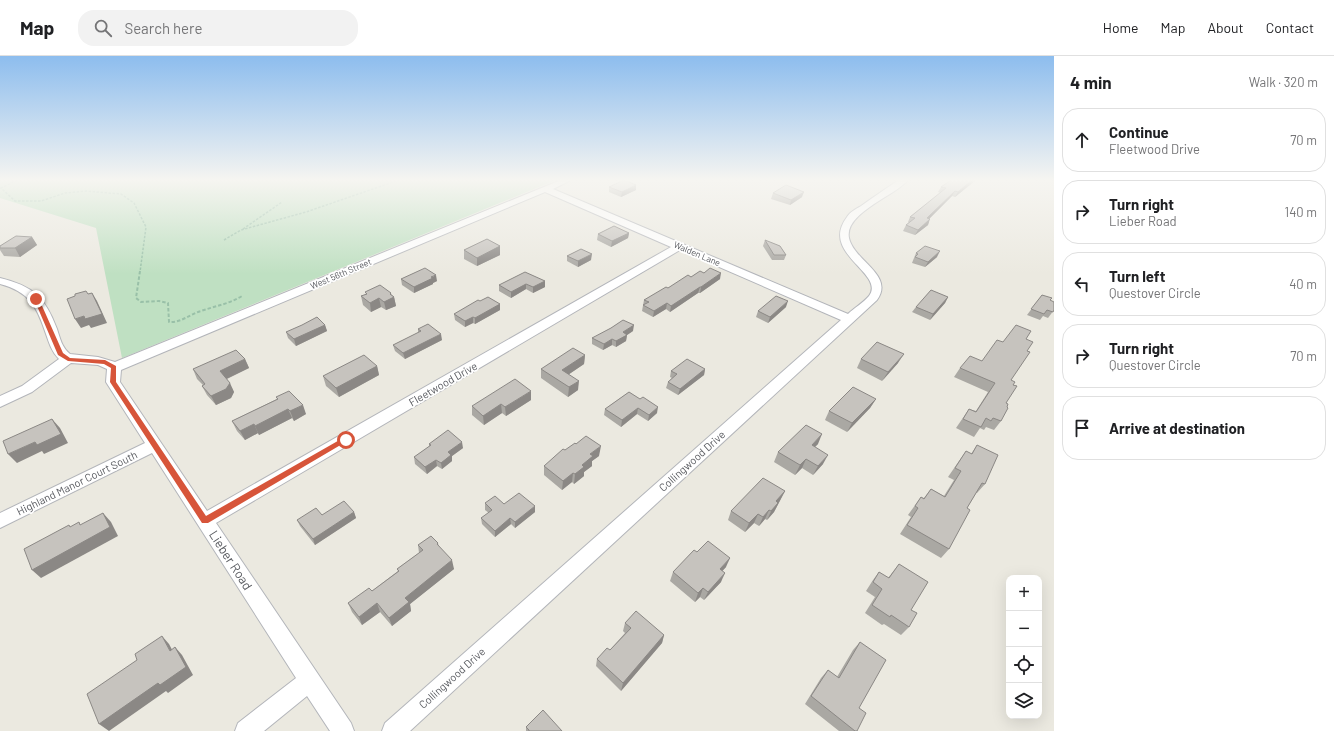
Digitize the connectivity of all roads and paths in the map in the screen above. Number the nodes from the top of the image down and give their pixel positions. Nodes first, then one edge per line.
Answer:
1 (137, 212) edge
2 (268, 212) edge
3 (307, 212) edge
4 (489, 212) edge
5 (600, 212) edge
6 (859, 212) edge
7 (241, 230) junction
8 (224, 240) dead end
9 (680, 246) junction
10 (0, 281) edge
11 (242, 296) dead end
12 (849, 319) junction
13 (68, 359) junction
14 (114, 368) junction
15 (0, 402) edge
16 (154, 445) junction
17 (0, 521) edge
18 (205, 521) junction
19 (310, 680) junction
20 (246, 731) edge
21 (343, 731) edge
22 (393, 731) edge

1 - 11 path
2 - 7 path
3 - 7 path
4 - 14 street, West 56th Street
5 - 9 street, Walden Lane
6 - 12 street, Collingwood Drive
7 - 8 path
9 - 12 street, Walden Lane
9 - 18 street, Fleetwood Drive
10 - 13 street
12 - 22 street, Collingwood Drive
13 - 14 street
13 - 15 street
14 - 16 street, Lieber Road
16 - 17 street, Highland Manor Court South
16 - 18 street, Lieber Road
18 - 19 street, Lieber Road
19 - 20 street
19 - 21 street, Lieber Road

